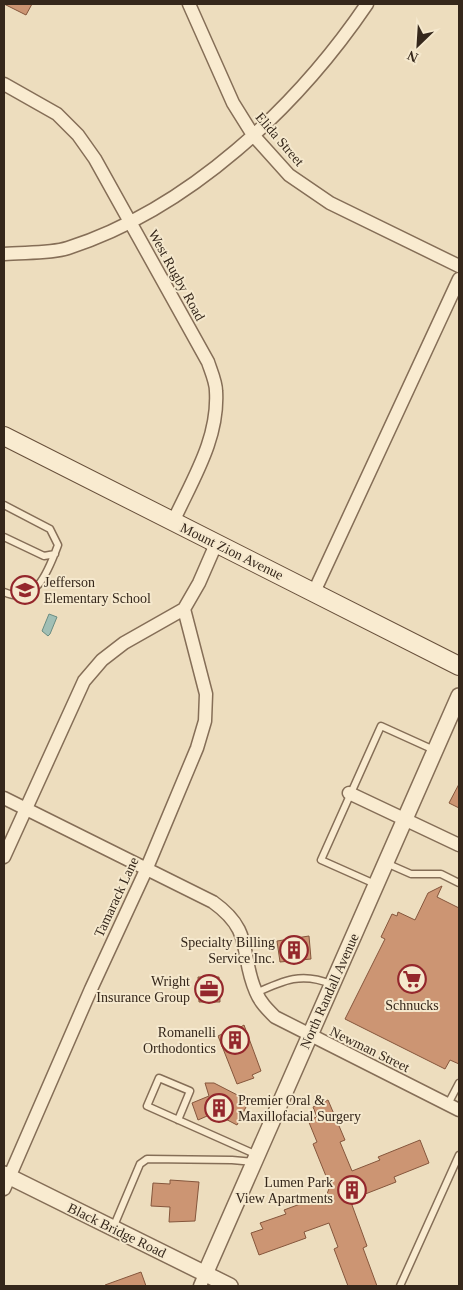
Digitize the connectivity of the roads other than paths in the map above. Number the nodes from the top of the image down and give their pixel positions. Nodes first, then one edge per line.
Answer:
1 (189, 4) edge
2 (367, 4) edge
3 (4, 84) edge
4 (253, 135) junction
5 (131, 223) junction
6 (4, 254) edge
7 (459, 266) edge
8 (459, 279) edge
9 (4, 436) edge
10 (4, 505) edge
11 (173, 522) junction
12 (4, 537) edge
13 (216, 544) junction
14 (55, 554) junction
15 (4, 592) edge
16 (314, 592) junction
17 (184, 609) junction
18 (459, 666) edge
19 (459, 696) edge
20 (435, 751) junction
21 (349, 793) junction
22 (4, 798) edge
23 (25, 809) junction
24 (406, 818) junction
25 (459, 845) edge
26 (4, 857) edge
27 (386, 863) junction
28 (146, 870) junction
29 (459, 883) edge
30 (376, 884) junction
31 (332, 984) junction
32 (256, 993) junction
33 (309, 1035) junction
34 (459, 1083) edge
35 (454, 1107) edge
36 (178, 1120) junction
37 (459, 1155) edge
38 (255, 1159) junction
39 (6, 1180) edge
40 (113, 1228) junction
41 (202, 1280) edge
42 (230, 1286) edge
43 (400, 1286) edge

1 - 4 street, Elida Street
2 - 4 street
3 - 5 street, West Rugby Road
4 - 5 street
4 - 7 street, Elida Street
5 - 6 street
5 - 11 street, West Rugby Road
8 - 16 street
9 - 11 main road, Mount Zion Avenue
10 - 14 lane
11 - 13 main road, Mount Zion Avenue
12 - 14 lane
13 - 16 main road, Mount Zion Avenue
13 - 17 street
14 - 15 lane
16 - 18 main road, Mount Zion Avenue
17 - 23 street
17 - 28 street, Tamarack Lane
19 - 20 street, North Randall Avenue
20 - 21 lane
20 - 24 street, North Randall Avenue
21 - 24 street
21 - 30 lane
22 - 23 street, Newman Street
23 - 26 street
23 - 28 street, Newman Street
24 - 25 street
24 - 27 street, North Randall Avenue
27 - 29 lane
27 - 30 street, North Randall Avenue
28 - 32 street, Newman Street
28 - 39 street, Tamarack Lane
30 - 31 street, North Randall Avenue
31 - 32 lane
31 - 33 street, North Randall Avenue
32 - 33 street, Newman Street
33 - 35 street, Newman Street
33 - 38 street, North Randall Avenue
34 - 35 lane
36 - 36 lane
36 - 38 lane
37 - 43 lane
38 - 40 lane
38 - 41 street, North Randall Avenue
39 - 40 street, Black Bridge Road
40 - 41 street, Black Bridge Road
41 - 42 street, Black Bridge Road

